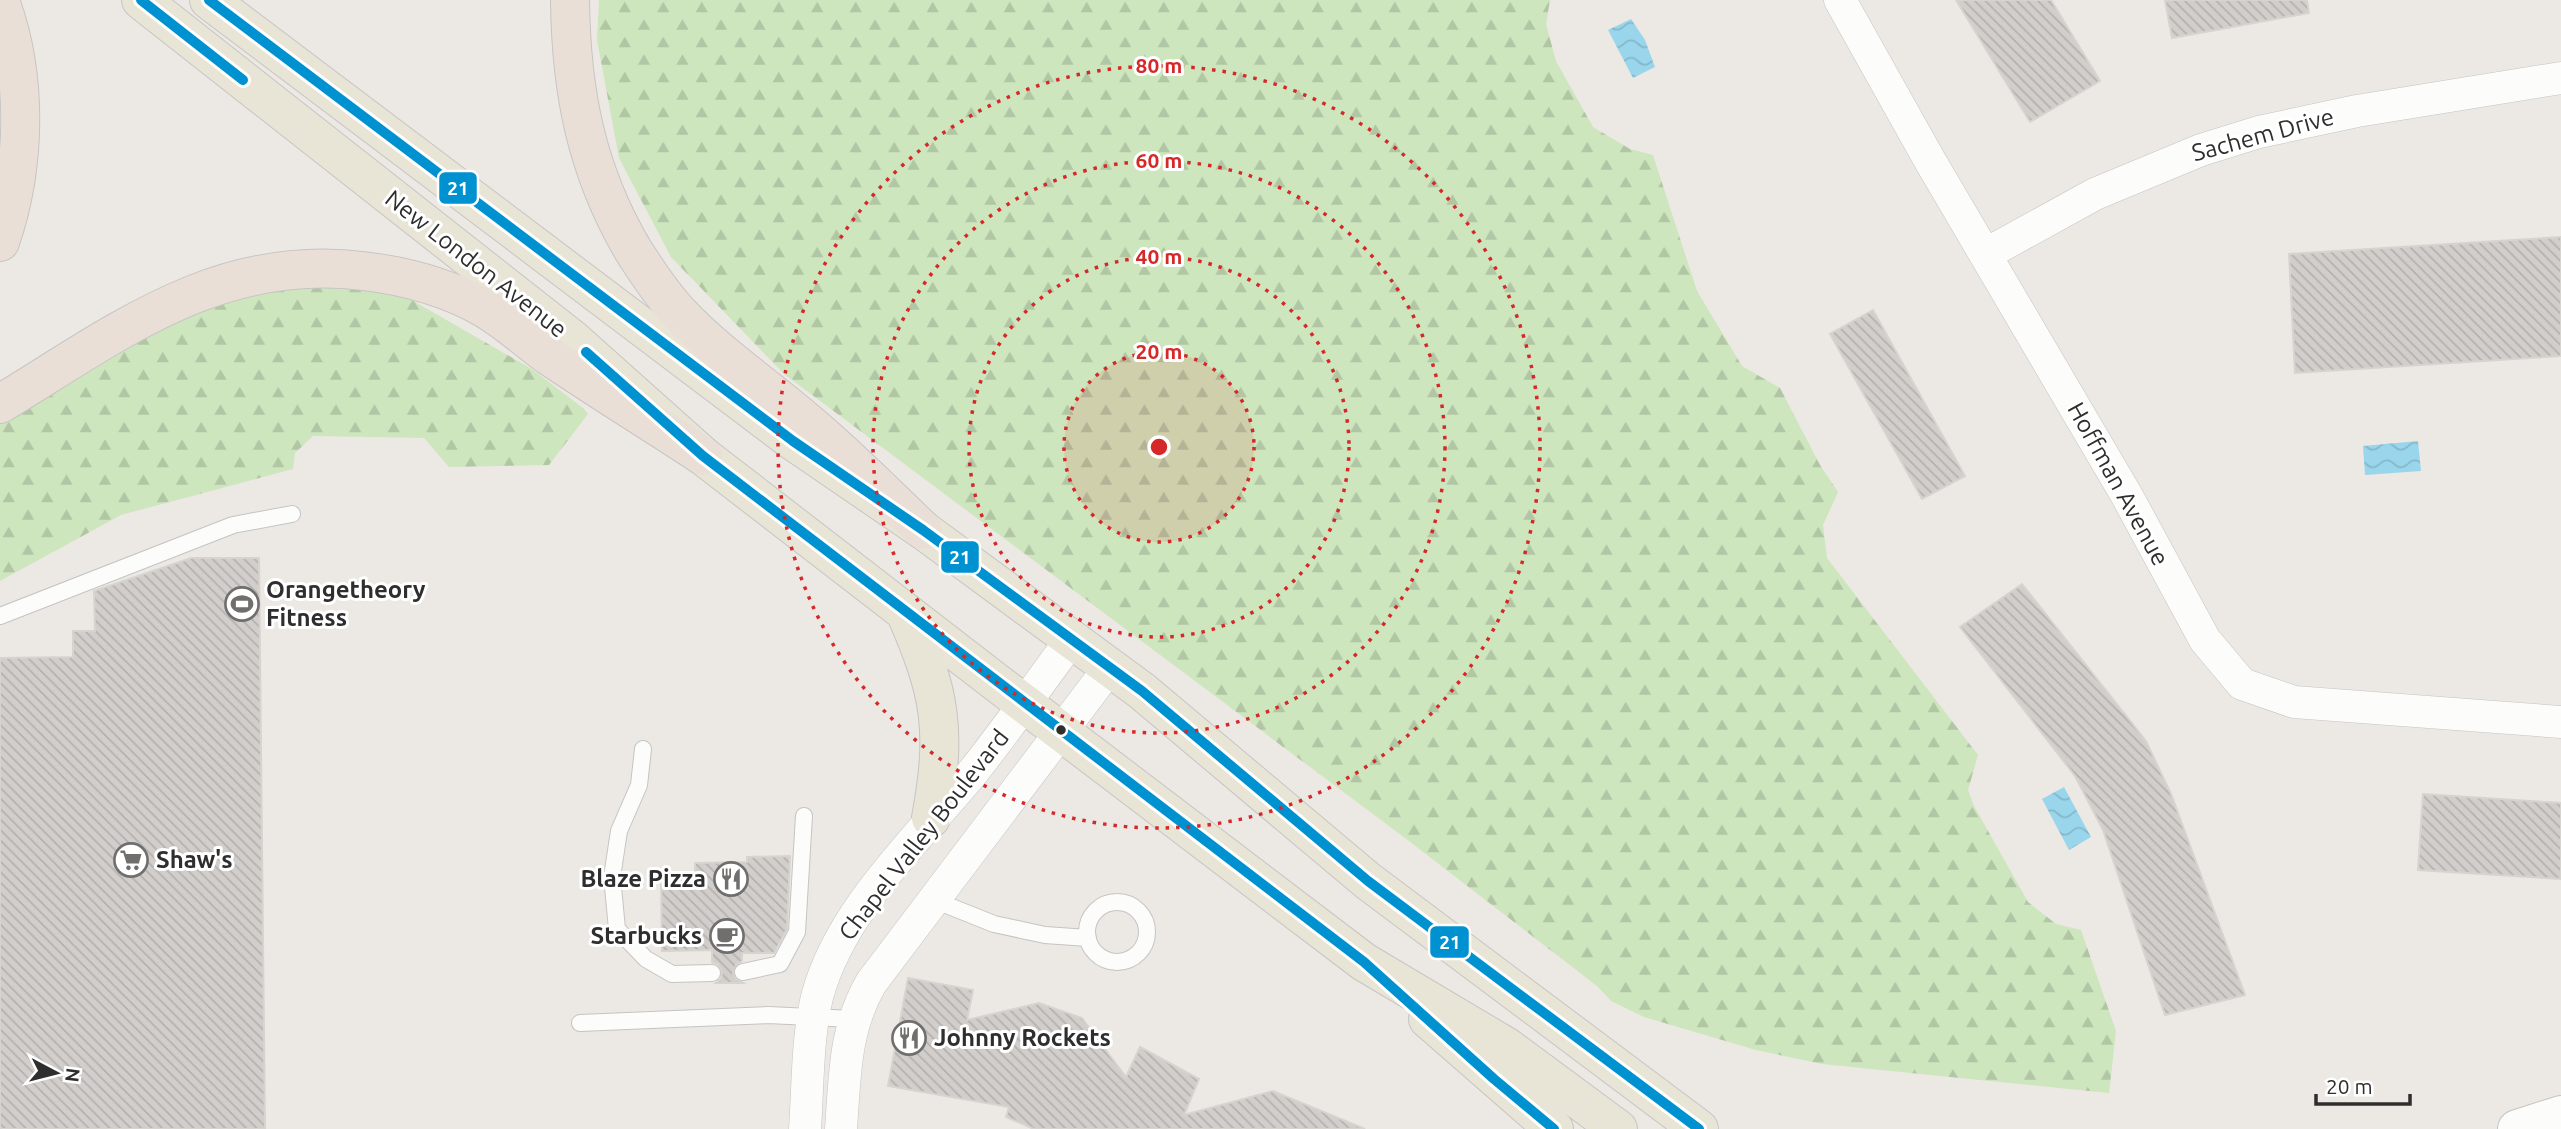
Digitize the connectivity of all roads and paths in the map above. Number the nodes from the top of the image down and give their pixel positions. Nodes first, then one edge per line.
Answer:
1 (141, 0) edge
2 (209, 0) edge
3 (570, 0) edge
4 (1840, 0) edge
5 (0, 1) edge
6 (2561, 78) edge
7 (0, 242) edge
8 (1986, 254) junction
9 (0, 404) edge
10 (703, 456) junction
11 (292, 513) dead end
12 (923, 530) junction
13 (904, 611) junction
14 (0, 616) edge
15 (1071, 639) junction
16 (1110, 667) junction
17 (1026, 703) junction
18 (2561, 722) edge
19 (1062, 730) junction
20 (643, 749) dead end
21 (804, 816) dead end
22 (932, 818) junction
23 (934, 900) junction
24 (1088, 937) dead end
25 (1364, 962) junction
26 (743, 972) dead end
27 (712, 974) dead end
28 (813, 1017) junction
29 (853, 1019) junction
30 (580, 1023) dead end
31 (2561, 1115) edge
32 (805, 1129) edge
33 (841, 1129) edge
34 (1555, 1129) edge
35 (1618, 1129) edge
36 (1699, 1129) edge
37 (2517, 1129) edge

1 - 10 main road, New London Avenue
2 - 12 main road, New London Avenue
3 - 12 highway
4 - 8 street, Hoffman Avenue
5 - 7 highway
6 - 8 street, Sachem Drive
8 - 18 street, Hoffman Avenue
9 - 10 highway
10 - 13 main road, New London Avenue
11 - 14 lane
12 - 15 main road, New London Avenue
13 - 17 main road, New London Avenue
13 - 22 main road
15 - 16 main road, New London Avenue
15 - 17 street, Chapel Valley Boulevard
16 - 19 street, Chapel Valley Boulevard
16 - 36 main road, New London Avenue
17 - 19 main road, New London Avenue
17 - 22 street, Chapel Valley Boulevard
19 - 23 street, Chapel Valley Boulevard
19 - 25 main road, New London Avenue
20 - 27 lane
21 - 26 lane
22 - 28 street, Chapel Valley Boulevard
23 - 24 lane
23 - 29 street, Chapel Valley Boulevard
25 - 34 main road
25 - 35 main road, New London Avenue
28 - 29 lane
28 - 30 lane
28 - 32 street, Chapel Valley Boulevard
29 - 33 street, Chapel Valley Boulevard
31 - 37 street

